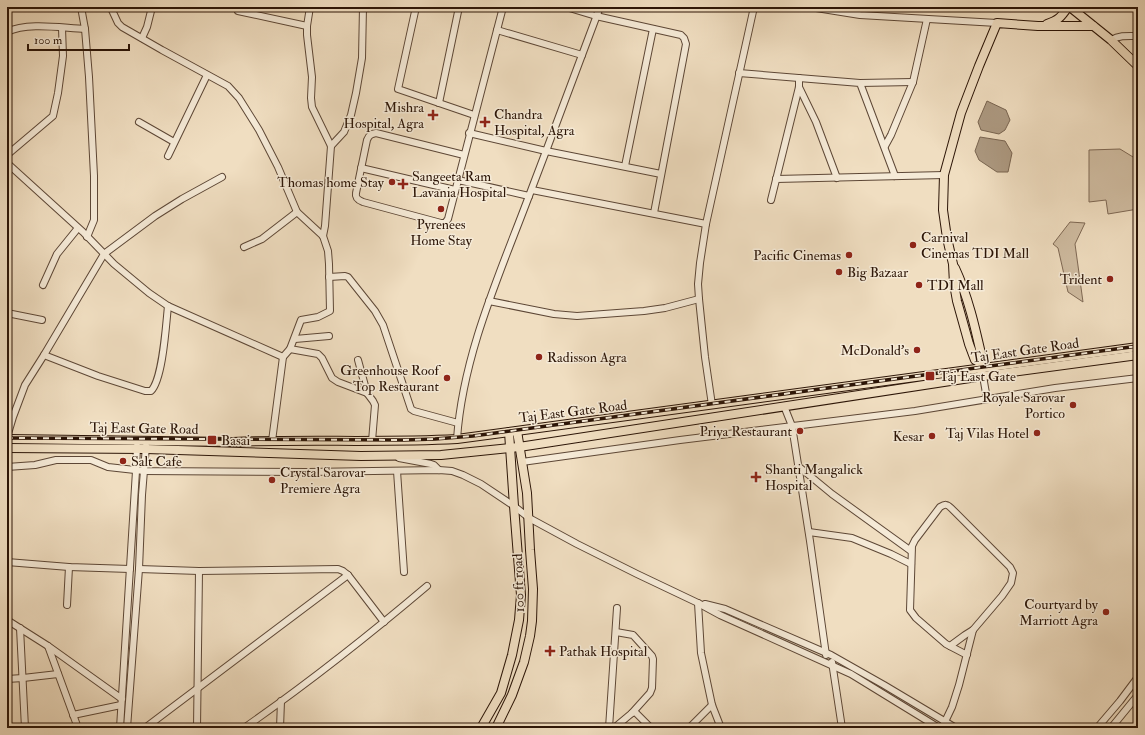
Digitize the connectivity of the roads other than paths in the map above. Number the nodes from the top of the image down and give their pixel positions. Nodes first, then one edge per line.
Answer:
1 (81, 7) edge
2 (152, 7) edge
3 (310, 7) edge
4 (363, 7) edge
5 (416, 7) edge
6 (459, 7) edge
7 (503, 7) edge
8 (566, 7) edge
9 (600, 7) edge
10 (754, 7) edge
11 (810, 7) edge
12 (860, 7) edge
13 (1069, 7) edge
14 (112, 8) edge
15 (238, 11) dead end
16 (860, 15) junction
17 (596, 16) junction
18 (927, 18) junction
19 (996, 23) junction
20 (308, 26) junction
21 (1038, 26) junction
22 (1093, 26) junction
23 (62, 28) junction
24 (85, 29) junction
25 (653, 29) junction
26 (497, 30) junction
27 (7, 32) edge
28 (1138, 36) edge
29 (142, 38) junction
30 (1111, 40) junction
31 (582, 55) junction
32 (1138, 66) edge
33 (740, 73) junction
34 (207, 75) junction
35 (799, 78) junction
36 (913, 82) junction
37 (860, 83) junction
38 (799, 88) junction
39 (439, 103) junction
40 (474, 115) junction
41 (139, 122) dead end
42 (469, 133) junction
43 (174, 142) junction
44 (331, 146) junction
45 (885, 146) junction
46 (546, 151) junction
47 (7, 155) edge
48 (464, 155) junction
49 (168, 156) dead end
50 (7, 163) edge
51 (625, 166) junction
52 (362, 168) junction
53 (661, 174) junction
54 (944, 175) junction
55 (895, 176) junction
56 (222, 178) dead end
57 (837, 178) junction
58 (776, 179) junction
59 (458, 180) junction
60 (455, 190) junction
61 (532, 190) junction
62 (529, 196) junction
63 (771, 200) dead end
64 (297, 212) junction
65 (654, 213) junction
66 (706, 224) junction
67 (78, 228) junction
68 (323, 236) junction
69 (88, 237) junction
70 (244, 247) dead end
71 (104, 254) junction
72 (329, 277) junction
73 (43, 285) dead end
74 (699, 299) junction
75 (489, 301) junction
76 (168, 306) junction
77 (7, 313) edge
78 (42, 320) dead end
79 (329, 336) dead end
80 (295, 339) junction
81 (1138, 347) edge
82 (290, 350) junction
83 (1138, 354) edge
84 (44, 355) junction
85 (283, 357) junction
86 (358, 360) dead end
87 (981, 369) junction
88 (1138, 378) edge
89 (367, 393) junction
90 (987, 399) junction
91 (712, 404) junction
92 (784, 406) junction
93 (458, 423) junction
94 (792, 426) junction
95 (513, 432) junction
96 (7, 438) edge
97 (457, 439) junction
98 (137, 440) junction
99 (272, 441) junction
100 (372, 441) junction
101 (147, 445) junction
102 (520, 447) junction
103 (7, 448) edge
104 (510, 448) junction
105 (137, 449) junction
106 (361, 456) junction
107 (522, 462) junction
108 (798, 466) junction
109 (7, 467) edge
110 (439, 470) junction
111 (136, 471) junction
112 (397, 471) junction
113 (144, 472) junction
114 (514, 506) junction
115 (529, 518) junction
116 (809, 532) junction
117 (911, 551) junction
118 (7, 562) edge
119 (911, 564) junction
120 (69, 567) junction
121 (139, 568) junction
122 (130, 569) junction
123 (199, 571) junction
124 (404, 572) dead end
125 (348, 575) junction
126 (427, 586) dead end
127 (698, 603) junction
128 (67, 605) dead end
129 (617, 608) dead end
130 (7, 620) edge
131 (384, 622) junction
132 (20, 628) junction
133 (973, 630) junction
134 (616, 632) junction
135 (48, 646) junction
136 (950, 646) junction
137 (828, 654) junction
138 (967, 655) junction
139 (830, 664) junction
140 (58, 674) junction
141 (1138, 676) edge
142 (23, 678) junction
143 (7, 679) edge
144 (197, 690) junction
145 (1138, 695) edge
146 (281, 701) junction
147 (122, 702) junction
148 (712, 705) junction
149 (632, 712) junction
150 (73, 715) junction
151 (946, 721) junction
152 (26, 728) edge
153 (78, 728) edge
154 (120, 728) edge
155 (127, 728) edge
156 (145, 728) edge
157 (197, 728) edge
158 (244, 728) edge
159 (280, 728) edge
160 (481, 728) edge
161 (496, 728) edge
162 (609, 728) edge
163 (614, 728) edge
164 (651, 728) edge
165 (689, 728) edge
166 (721, 728) edge
167 (842, 728) edge
168 (854, 728) edge
169 (862, 728) edge
170 (939, 728) edge
171 (942, 728) edge
172 (956, 728) edge
173 (1097, 728) edge
174 (1111, 728) edge

1 - 14 street
1 - 24 street
2 - 29 street
3 - 20 street
4 - 44 street
5 - 39 street
6 - 39 street
7 - 26 street
8 - 17 street
9 - 17 street
10 - 33 street
11 - 16 street
12 - 16 street
13 - 21 main road
13 - 22 main road
14 - 29 street
15 - 20 street
16 - 18 street
17 - 25 street
17 - 31 street
18 - 19 street
18 - 36 street
19 - 21 main road
19 - 54 main road
20 - 44 street
21 - 22 main road
22 - 30 main road
23 - 24 street
23 - 27 street
23 - 47 street
24 - 69 street
25 - 51 street
25 - 53 street
26 - 31 street
26 - 40 street
28 - 30 street
29 - 34 street
30 - 32 main road
31 - 46 street
33 - 35 street
33 - 66 street
34 - 43 street
34 - 64 street
35 - 37 street
35 - 38 street
36 - 37 street
36 - 45 street
37 - 45 street
38 - 57 street
38 - 58 street
39 - 40 street
40 - 42 street
41 - 43 street
42 - 46 street
42 - 48 street
43 - 49 street
44 - 68 street
45 - 55 street
46 - 51 street
46 - 61 street
48 - 52 street
48 - 59 street
50 - 67 street
51 - 53 street
52 - 60 street
52 - 60 street
53 - 65 street
54 - 55 street
54 - 87 main road
55 - 57 street
56 - 71 street
57 - 58 street
58 - 63 street
59 - 60 street
59 - 62 street
61 - 62 street
61 - 65 street
62 - 75 street
64 - 68 street
64 - 70 street
65 - 66 street
66 - 74 street
67 - 69 street
67 - 73 street
68 - 72 street
69 - 71 street
71 - 76 street
71 - 84 street
72 - 80 street
72 - 93 street
74 - 75 street
74 - 91 street
75 - 93 street
76 - 84 street
76 - 85 street
77 - 78 street
79 - 80 street
80 - 82 street
81 - 87 main road, Taj East Gate Road
82 - 85 street
82 - 89 street
83 - 87 main road
84 - 96 street
85 - 99 street
86 - 89 street
87 - 90 street
87 - 91 main road, Taj East Gate Road
87 - 92 main road
88 - 90 street
89 - 100 street
90 - 94 street
91 - 95 main road, Taj East Gate Road
92 - 94 street
92 - 102 main road
93 - 97 street
94 - 107 street
94 - 108 street
95 - 97 main road, Taj East Gate Road
95 - 102 main road, 100 ft road
95 - 104 main road, 100 ft road
96 - 98 main road, Taj East Gate Road
97 - 100 main road, Taj East Gate Road
98 - 101 main road, Taj East Gate Road
98 - 105 street
99 - 100 main road, Taj East Gate Road
99 - 101 main road, Taj East Gate Road
101 - 105 main road
101 - 106 main road
101 - 113 street
102 - 104 main road
102 - 107 main road, 100 ft road
103 - 105 main road
104 - 106 main road
104 - 114 main road, 100 ft road
105 - 111 street
106 - 110 street
107 - 115 main road, 100 ft road
108 - 116 street
108 - 117 street
109 - 111 street
110 - 112 street
110 - 114 street
111 - 113 street
111 - 122 street
112 - 113 street
112 - 124 street
113 - 121 street
114 - 115 street
114 - 160 main road, 100 ft road
115 - 127 street
115 - 161 main road, 100 ft road
116 - 119 street
116 - 137 street
117 - 119 street
117 - 133 street
118 - 120 street
119 - 136 street
120 - 122 street
120 - 128 street
121 - 123 street
121 - 155 street
122 - 147 street
123 - 125 street
123 - 144 street
125 - 131 street
125 - 144 street
126 - 131 street
127 - 137 street
127 - 139 street
127 - 148 street
129 - 134 street
130 - 132 street
131 - 146 street
132 - 135 street
132 - 142 street
133 - 136 street
133 - 138 street
134 - 149 street
134 - 162 street
135 - 140 street
135 - 147 street
136 - 138 street
137 - 139 street
137 - 151 street
138 - 151 street
139 - 167 street
139 - 170 street
140 - 142 street
140 - 150 street
141 - 173 street
142 - 143 street
142 - 152 street
144 - 156 street
144 - 157 street
145 - 174 street
146 - 158 street
146 - 159 street
147 - 150 street
147 - 154 street
148 - 165 street
148 - 166 street
149 - 163 street
149 - 164 street
150 - 153 street
151 - 171 street
151 - 172 street
168 - 169 street

